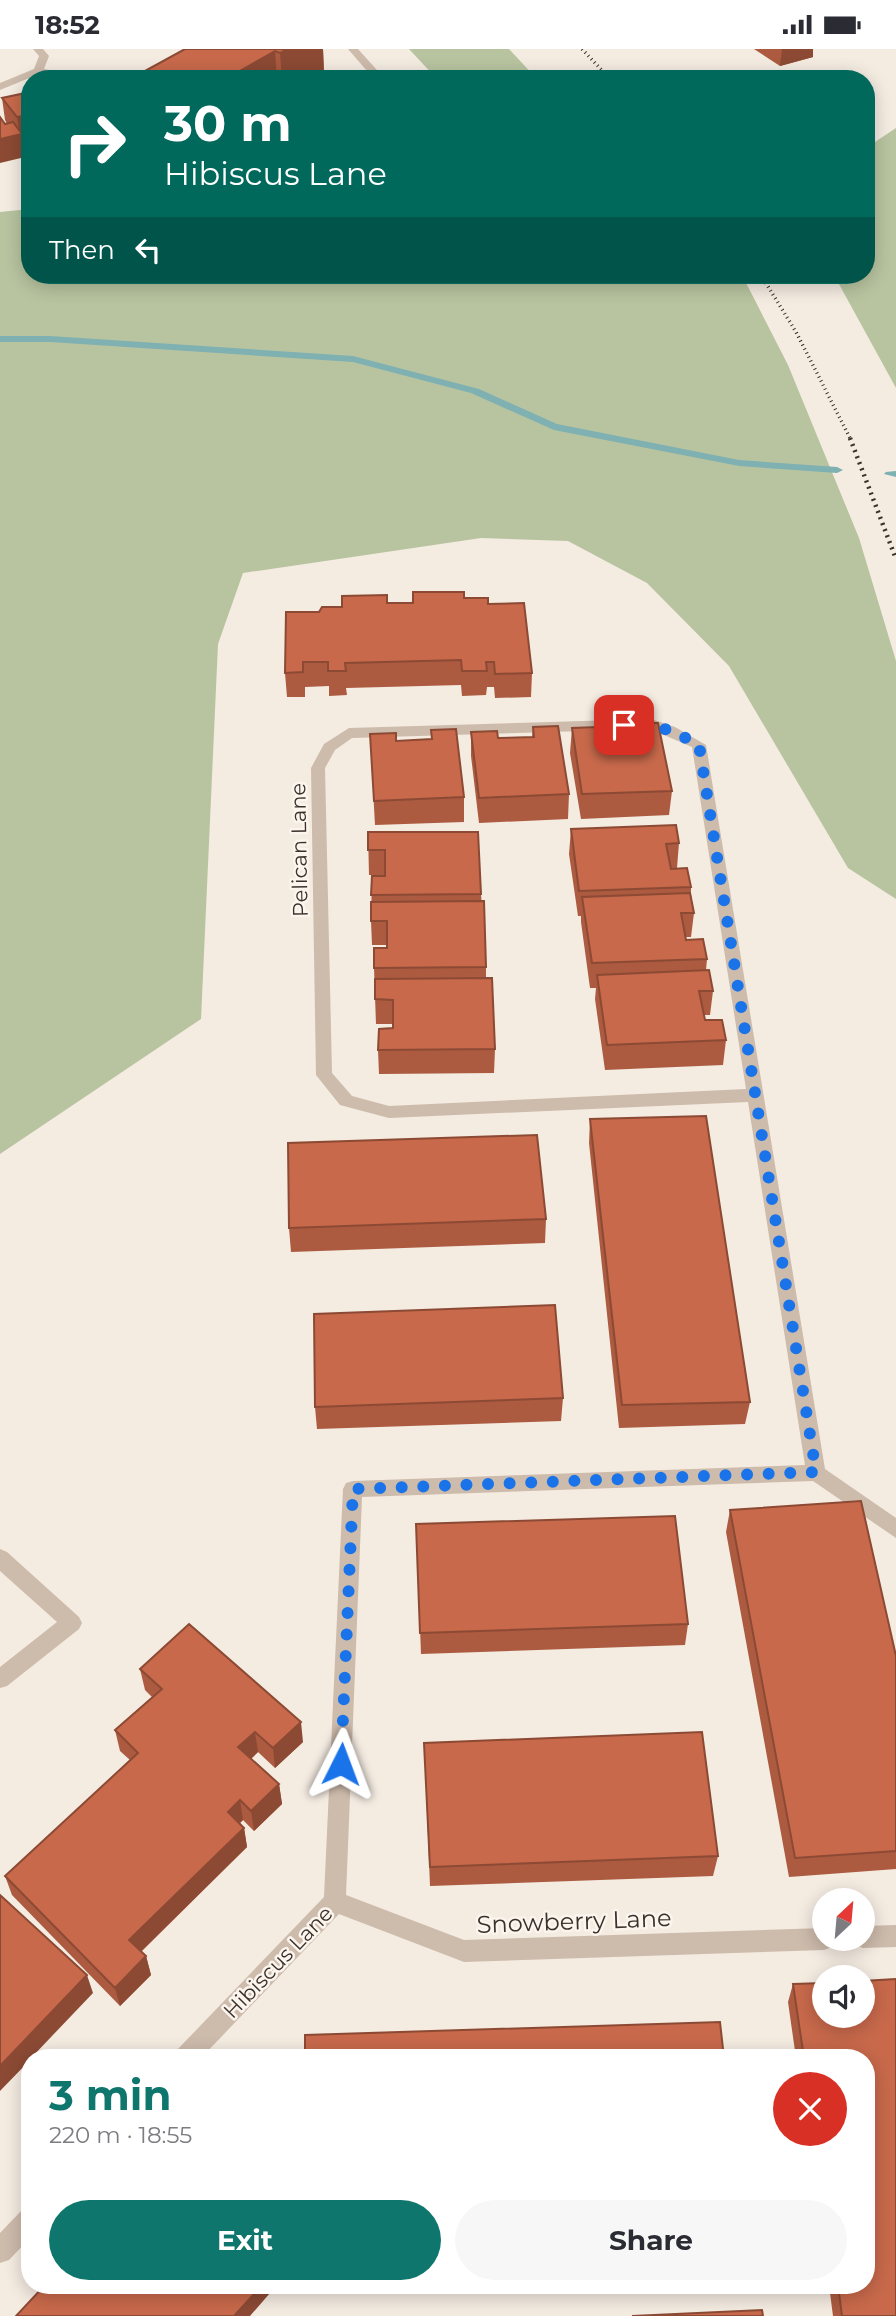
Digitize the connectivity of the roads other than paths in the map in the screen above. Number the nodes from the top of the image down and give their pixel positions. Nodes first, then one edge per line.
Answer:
1 (38, 49) edge
2 (353, 49) edge
3 (38, 70) edge
4 (372, 70) edge
5 (21, 78) edge
6 (0, 87) edge
7 (755, 1095) junction
8 (816, 1472) junction
9 (896, 1529) edge
10 (0, 1558) edge
11 (0, 1679) edge
12 (335, 1902) junction
13 (896, 1936) edge
14 (875, 1937) edge
15 (812, 1939) edge
16 (194, 2049) edge
17 (21, 2229) edge
18 (0, 2251) edge

1 - 3 street
2 - 4 street
5 - 6 street
7 - 7 street, Pelican Lane
7 - 8 street, Pelican Lane
8 - 9 street
8 - 12 street, Hibiscus Lane
10 - 11 street
12 - 15 street, Snowberry Lane
12 - 16 street, Hibiscus Lane
13 - 14 street
17 - 18 street

